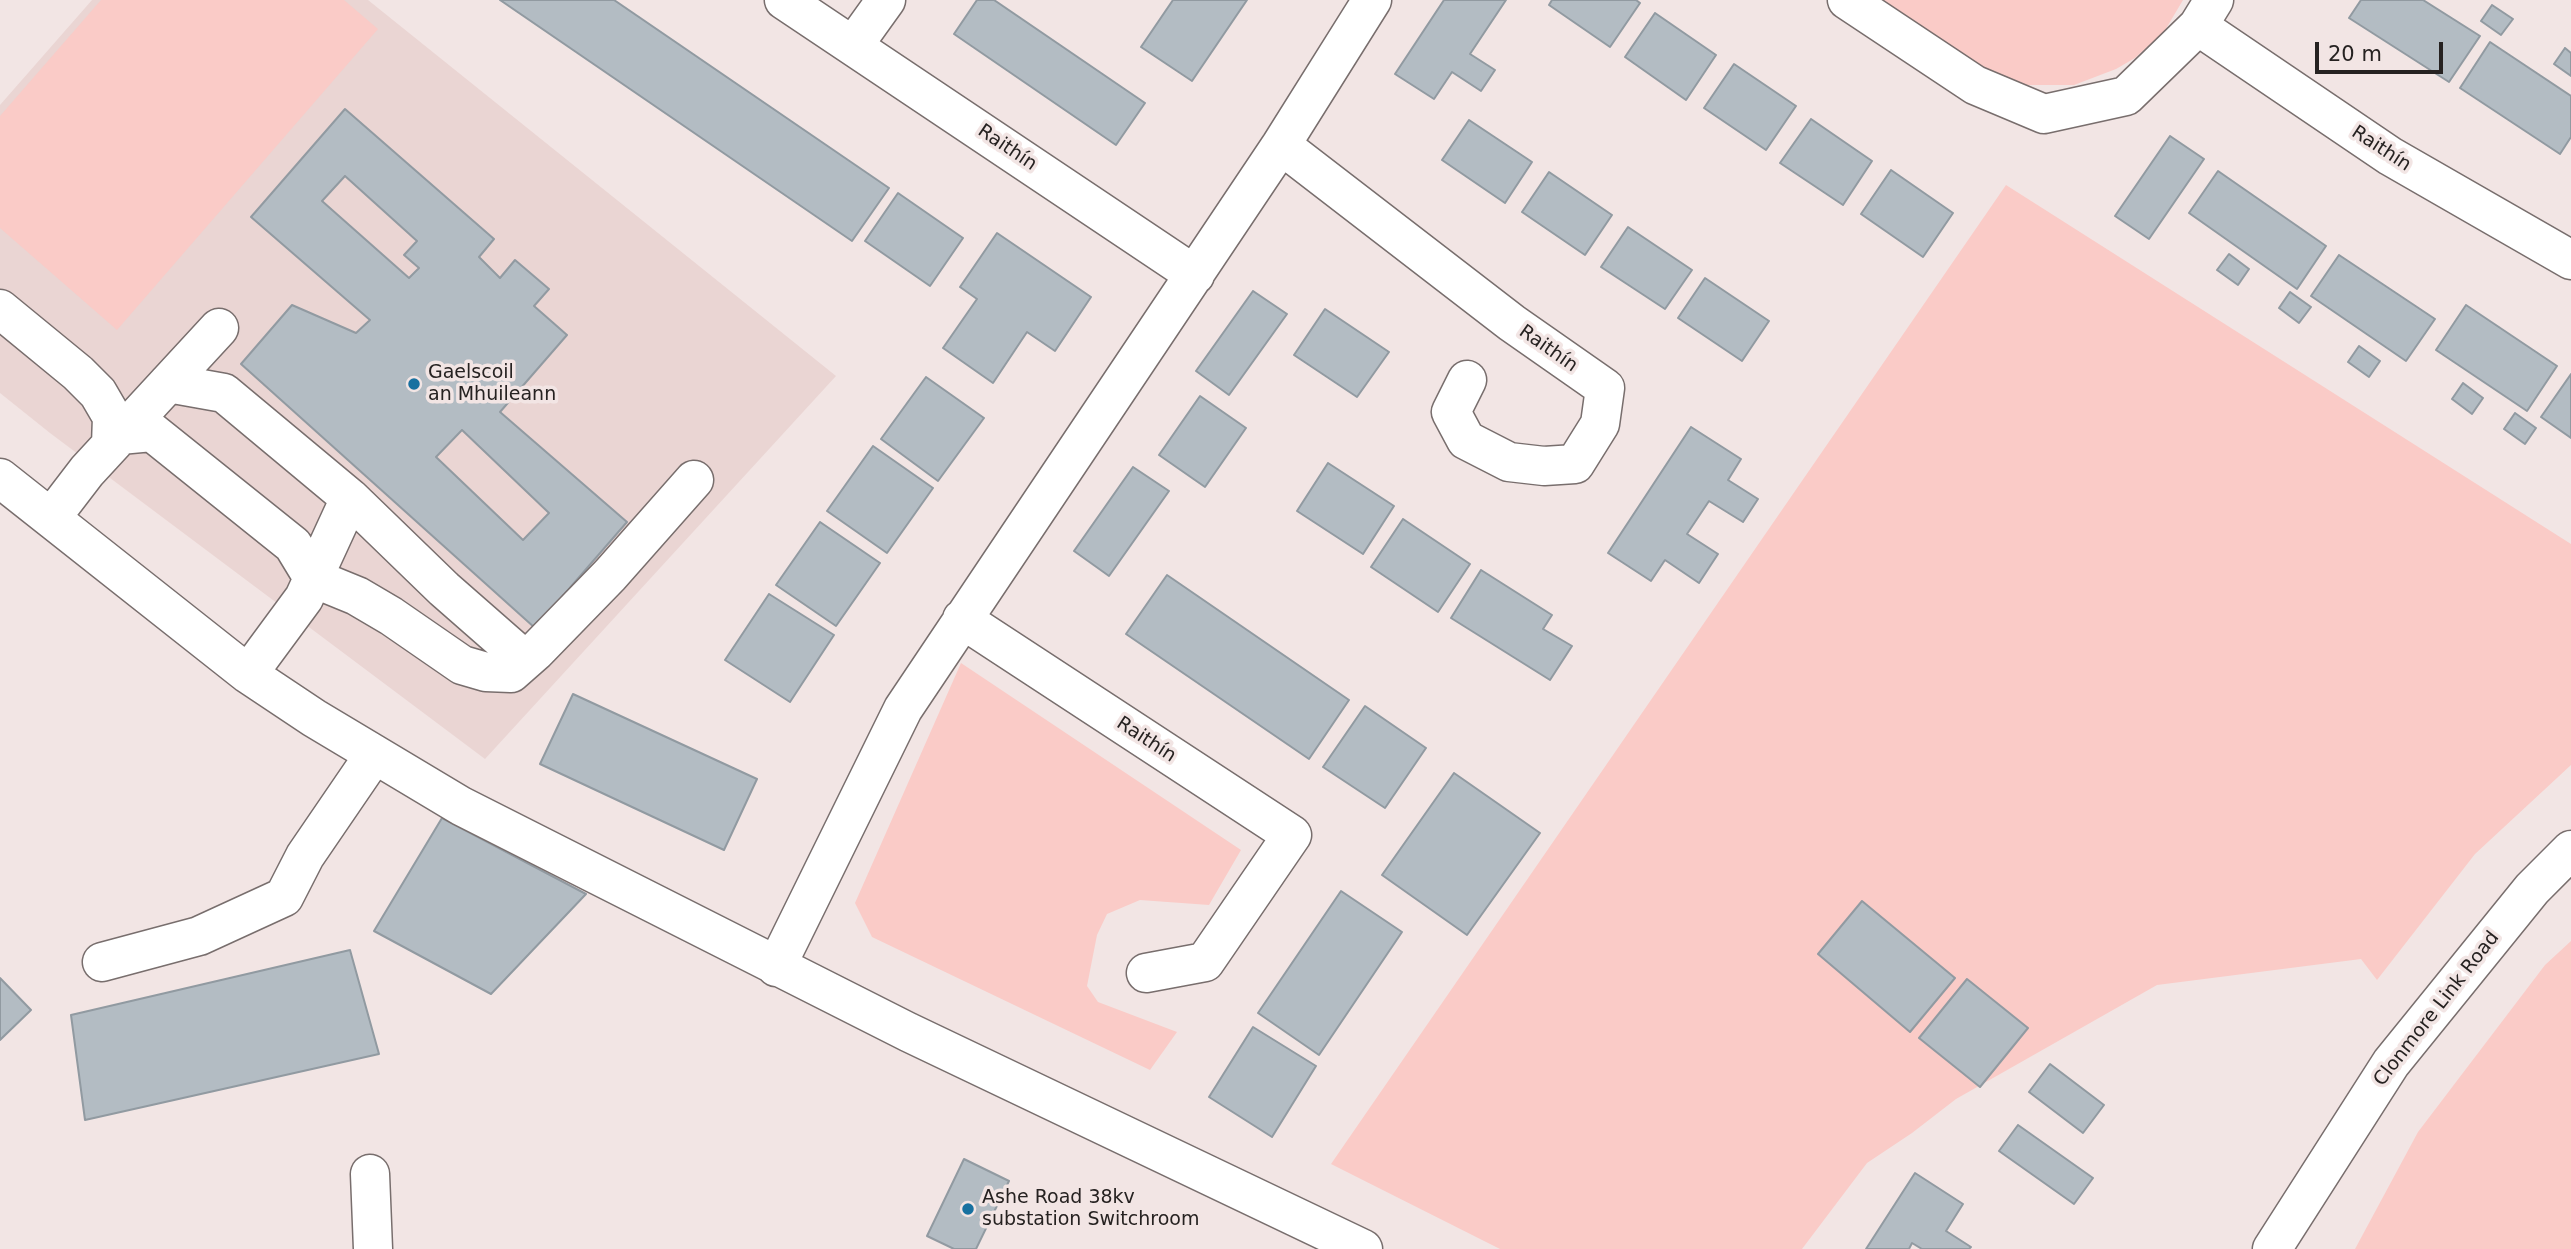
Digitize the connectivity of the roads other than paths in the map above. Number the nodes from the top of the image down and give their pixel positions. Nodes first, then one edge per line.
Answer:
1 (784, 0) edge
2 (886, 0) edge
3 (1372, 0) edge
4 (1847, 0) edge
5 (2206, 13) edge
6 (853, 46) junction
7 (1282, 145) junction
8 (2571, 260) edge
9 (1195, 275) junction
10 (0, 309) edge
11 (219, 328) dead end
12 (1467, 380) dead end
13 (168, 383) junction
14 (116, 440) junction
15 (0, 478) edge
16 (694, 480) dead end
17 (350, 498) junction
18 (51, 518) junction
19 (313, 578) junction
20 (961, 620) junction
21 (525, 660) junction
22 (248, 674) junction
23 (374, 755) junction
24 (2571, 850) edge
25 (102, 962) dead end
26 (776, 967) junction
27 (1146, 973) dead end
28 (370, 1174) dead end
29 (373, 1249) edge
30 (1363, 1249) edge
31 (2272, 1249) edge

1 - 6 street, Raithín
2 - 6 street
3 - 7 street
4 - 5 street, Raithín
5 - 8 street, Raithín
6 - 9 street, Raithín
7 - 9 street
7 - 12 street, Raithín
9 - 20 street
10 - 14 street
11 - 13 street
13 - 14 street
13 - 17 street
14 - 18 street
14 - 19 street
15 - 18 street
16 - 21 street
17 - 19 street
17 - 21 street
18 - 22 street
19 - 21 street
19 - 22 street
20 - 26 street
20 - 27 street, Raithín
22 - 23 street
23 - 25 street
23 - 26 street
24 - 31 street, Clonmore Link Road
26 - 30 street
28 - 29 street

